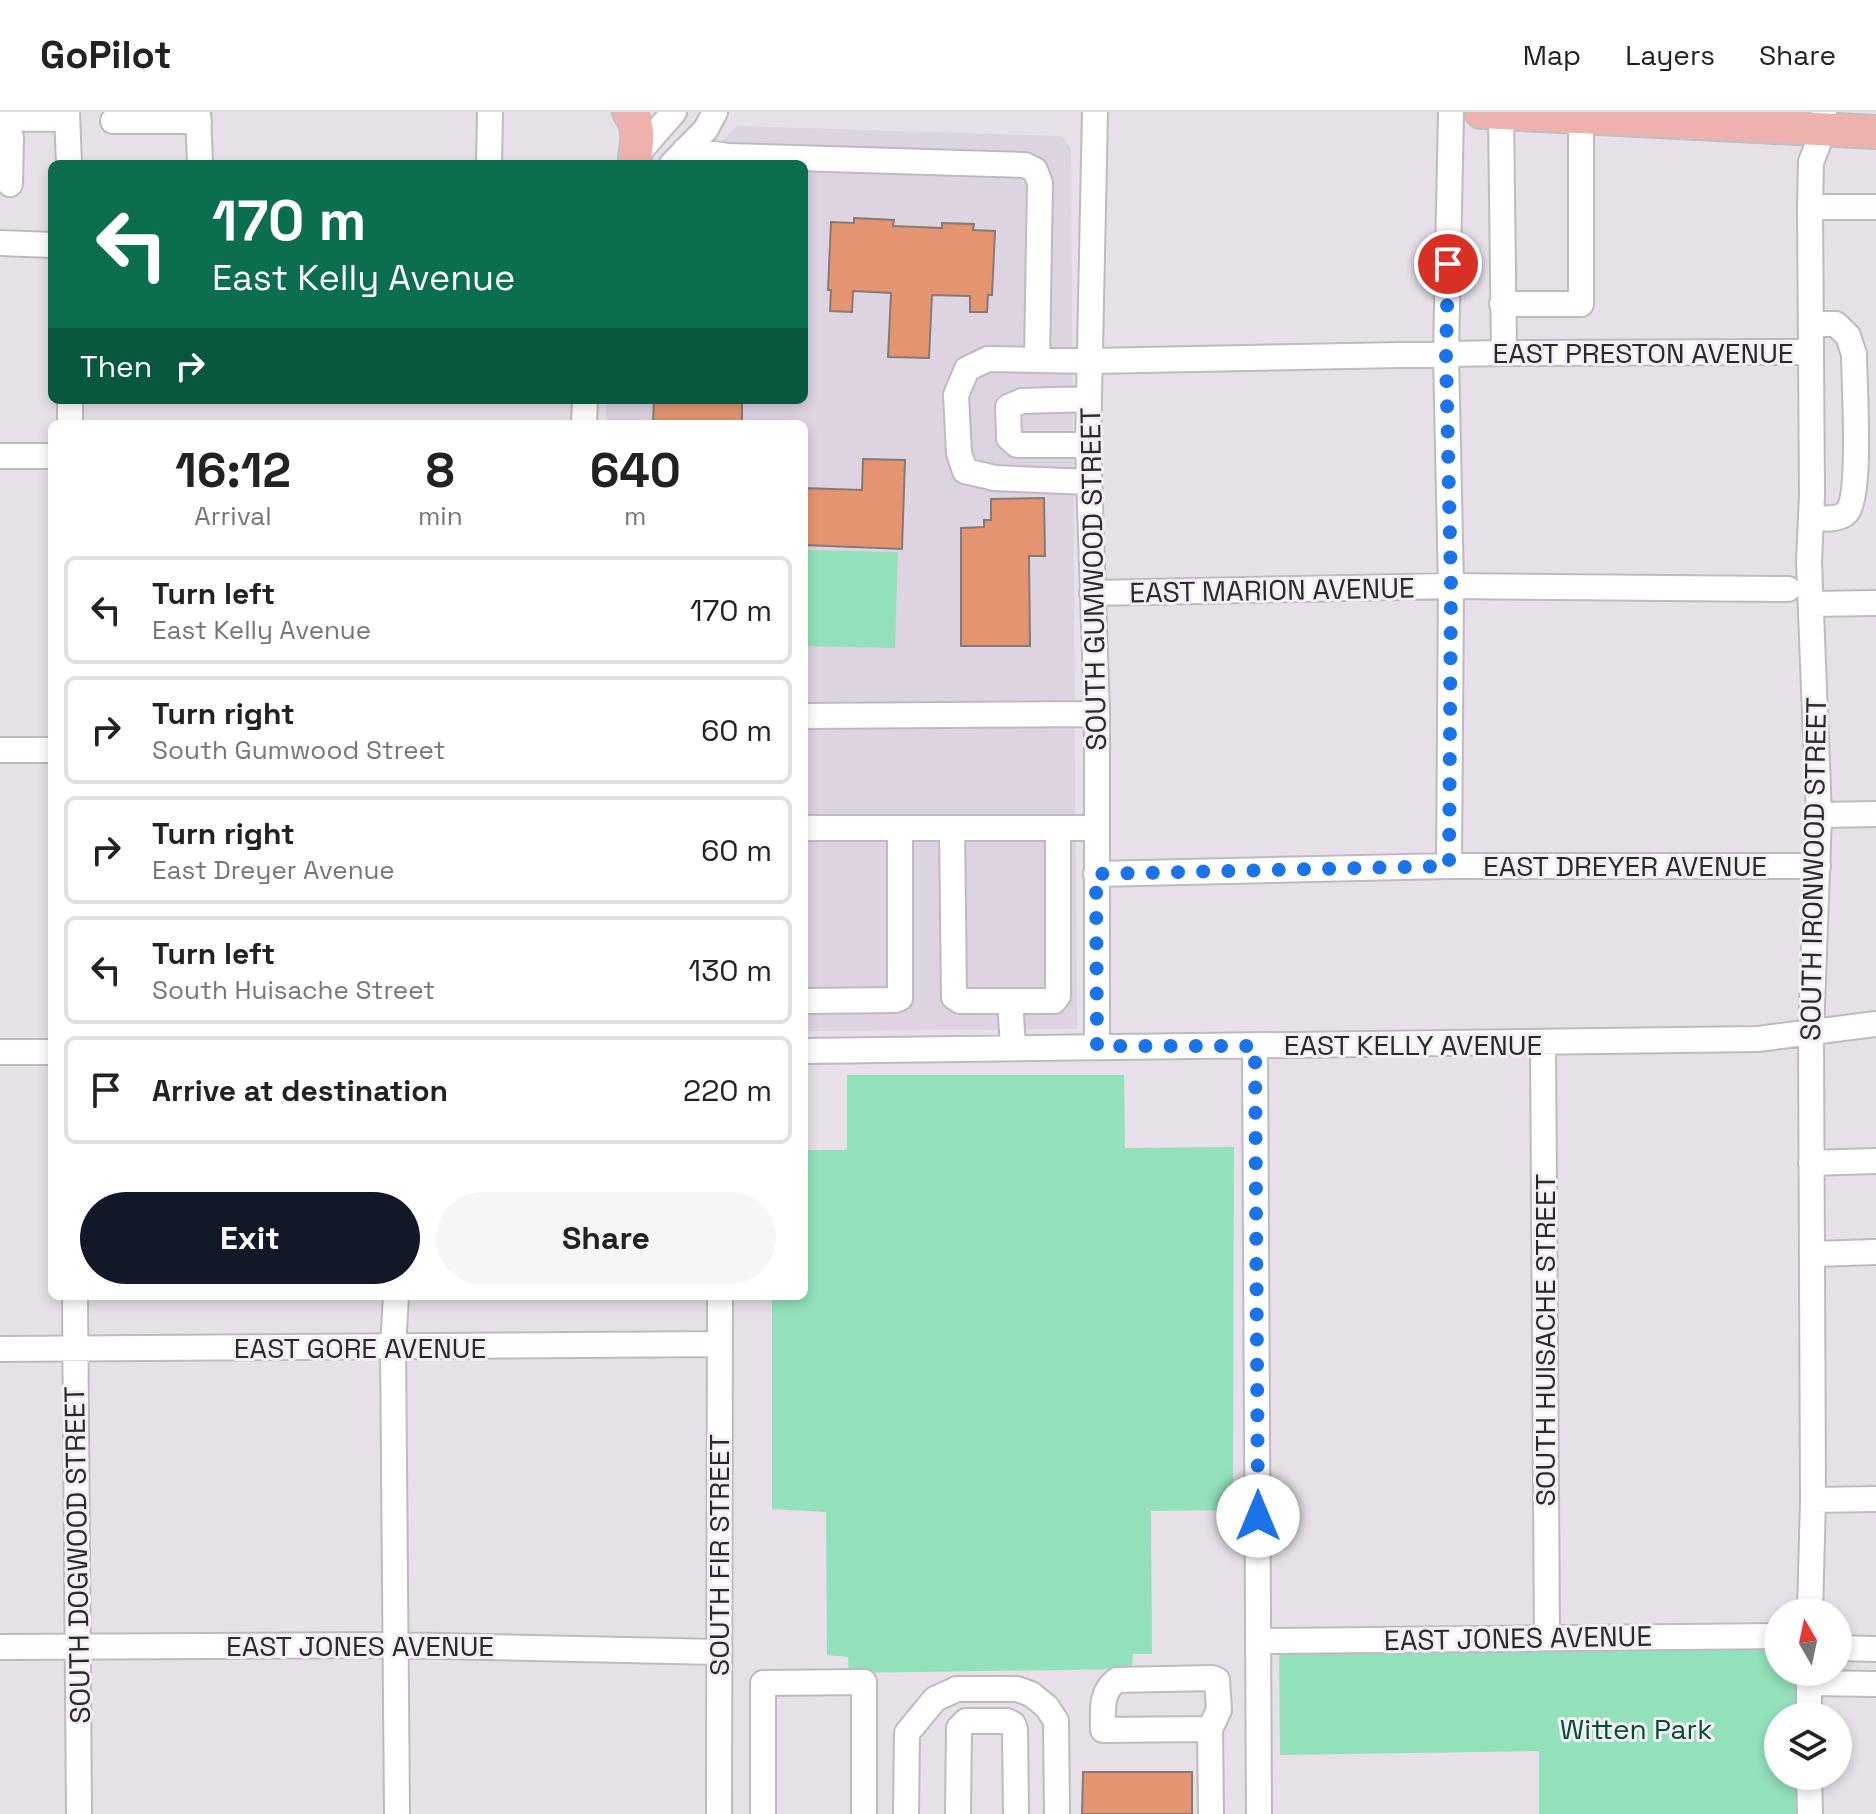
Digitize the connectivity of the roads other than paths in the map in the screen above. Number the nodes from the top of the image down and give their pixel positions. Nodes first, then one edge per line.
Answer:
1 (490, 112) edge
2 (629, 112) edge
3 (674, 112) edge
4 (715, 112) edge
5 (1095, 112) edge
6 (1451, 112) edge
7 (1491, 113) edge
8 (1, 116) edge
9 (67, 116) edge
10 (198, 117) edge
11 (1581, 118) junction
12 (113, 121) dead end
13 (1824, 121) edge
14 (1876, 132) edge
15 (678, 157) edge
16 (69, 160) edge
17 (200, 160) edge
18 (489, 160) edge
19 (632, 160) edge
20 (633, 160) edge
21 (10, 184) dead end
22 (1810, 207) junction
23 (1876, 207) edge
24 (0, 243) edge
25 (48, 245) edge
26 (1502, 304) junction
27 (1811, 324) junction
28 (1811, 352) junction
29 (1504, 353) junction
30 (1446, 355) junction
31 (1037, 359) junction
32 (1090, 361) junction
33 (1089, 399) junction
34 (1088, 445) junction
35 (0, 456) edge
36 (48, 456) edge
37 (1089, 482) junction
38 (1811, 518) junction
39 (1451, 586) junction
40 (1788, 589) dead end
41 (1092, 593) junction
42 (1876, 603) edge
43 (1811, 604) junction
44 (1097, 714) junction
45 (808, 716) edge
46 (0, 750) edge
47 (48, 750) edge
48 (1876, 814) edge
49 (1819, 815) junction
50 (808, 828) edge
51 (900, 828) junction
52 (952, 828) junction
53 (1058, 828) junction
54 (1096, 828) junction
55 (1449, 866) junction
56 (1818, 866) junction
57 (1096, 874) junction
58 (808, 1001) edge
59 (1010, 1001) junction
60 (1876, 1024) edge
61 (1811, 1033) junction
62 (1543, 1044) junction
63 (1013, 1046) junction
64 (1097, 1046) junction
65 (1255, 1046) junction
66 (808, 1051) edge
67 (0, 1052) edge
68 (48, 1052) edge
69 (1876, 1161) edge
70 (1811, 1163) junction
71 (1876, 1252) edge
72 (1812, 1254) junction
73 (75, 1300) edge
74 (396, 1300) edge
75 (720, 1300) edge
76 (720, 1344) junction
77 (393, 1348) junction
78 (0, 1349) edge
79 (75, 1350) junction
80 (1876, 1499) edge
81 (1813, 1500) junction
82 (1810, 1598) edge
83 (1764, 1636) edge
84 (1547, 1637) junction
85 (1258, 1641) junction
86 (395, 1645) junction
87 (77, 1646) junction
88 (0, 1647) edge
89 (1852, 1648) edge
90 (1876, 1649) edge
91 (719, 1652) junction
92 (1852, 1682) edge
93 (1876, 1684) edge
94 (1219, 1703) junction
95 (1259, 1703) junction
96 (1210, 1729) junction
97 (1809, 1790) edge
98 (79, 1814) edge
99 (397, 1814) edge
100 (719, 1814) edge
101 (763, 1814) edge
102 (864, 1814) edge
103 (906, 1814) edge
104 (958, 1814) edge
105 (1016, 1814) edge
106 (1057, 1814) edge
107 (1211, 1814) edge
108 (1259, 1814) edge
109 (1810, 1814) edge

1 - 18 street
2 - 19 main road
3 - 20 street
4 - 15 street
5 - 32 street, SOUTH GUMWOOD STREET
6 - 30 street
7 - 11 main road
7 - 26 street
8 - 9 street
8 - 21 street
9 - 16 street
10 - 12 street
10 - 17 street
11 - 13 main road
11 - 26 street
13 - 14 main road
13 - 22 street, SOUTH IRONWOOD STREET
15 - 31 street
22 - 23 street
22 - 27 street, SOUTH IRONWOOD STREET
24 - 25 street
26 - 29 street
27 - 28 street, SOUTH IRONWOOD STREET
27 - 38 street
28 - 29 street, EAST PRESTON AVENUE
28 - 38 street, SOUTH IRONWOOD STREET
29 - 30 street, EAST PRESTON AVENUE
30 - 32 street, EAST PRESTON AVENUE
30 - 39 street
31 - 32 street, EAST PRESTON AVENUE
31 - 37 street, EAST PRESTON AVENUE
32 - 33 street, SOUTH GUMWOOD STREET
33 - 34 street, SOUTH GUMWOOD STREET
33 - 34 street
34 - 37 street, SOUTH GUMWOOD STREET
35 - 36 street
37 - 41 street, SOUTH GUMWOOD STREET
38 - 43 street, SOUTH IRONWOOD STREET
39 - 40 street, EAST MARION AVENUE
39 - 41 street, EAST MARION AVENUE
39 - 55 street
41 - 44 street, SOUTH GUMWOOD STREET
42 - 43 street
43 - 49 street, SOUTH IRONWOOD STREET
44 - 45 street
44 - 54 street, SOUTH GUMWOOD STREET
46 - 47 street
48 - 49 street
49 - 56 street, SOUTH IRONWOOD STREET
50 - 51 street
51 - 52 street
51 - 58 street
52 - 53 street
52 - 59 street
53 - 54 street
53 - 59 street
54 - 57 street, SOUTH GUMWOOD STREET
55 - 56 street, EAST DREYER AVENUE
55 - 57 street, EAST DREYER AVENUE
56 - 61 street, SOUTH IRONWOOD STREET
57 - 64 street, SOUTH GUMWOOD STREET
59 - 63 street
60 - 61 street, EAST KELLY AVENUE
61 - 62 street, EAST KELLY AVENUE
61 - 70 street, SOUTH IRONWOOD STREET
62 - 65 street, EAST KELLY AVENUE
62 - 84 street, SOUTH HUISACHE STREET
63 - 64 street, EAST KELLY AVENUE
63 - 66 street, EAST KELLY AVENUE
64 - 65 street, EAST KELLY AVENUE
65 - 85 street
67 - 68 street
69 - 70 street
70 - 72 street, SOUTH IRONWOOD STREET
71 - 72 street
72 - 81 street, SOUTH IRONWOOD STREET
73 - 79 street, SOUTH DOGWOOD STREET
74 - 77 street
75 - 76 street, SOUTH FIR STREET
76 - 77 street, EAST GORE AVENUE
76 - 91 street, SOUTH FIR STREET
77 - 79 street, EAST GORE AVENUE
77 - 86 street
78 - 79 street, EAST GORE AVENUE
79 - 87 street, SOUTH DOGWOOD STREET
80 - 81 street
81 - 82 street, SOUTH IRONWOOD STREET
83 - 84 street, EAST JONES AVENUE
84 - 85 street, EAST JONES AVENUE
85 - 95 street
86 - 87 street, EAST JONES AVENUE
86 - 91 street, EAST JONES AVENUE
86 - 99 street
87 - 88 street, EAST JONES AVENUE
87 - 98 street, SOUTH DOGWOOD STREET
89 - 90 street
91 - 100 street, SOUTH FIR STREET
92 - 93 street
94 - 95 street
94 - 96 street
94 - 96 street
95 - 108 street
96 - 107 street
97 - 109 street
101 - 102 street
103 - 106 street
104 - 105 street

